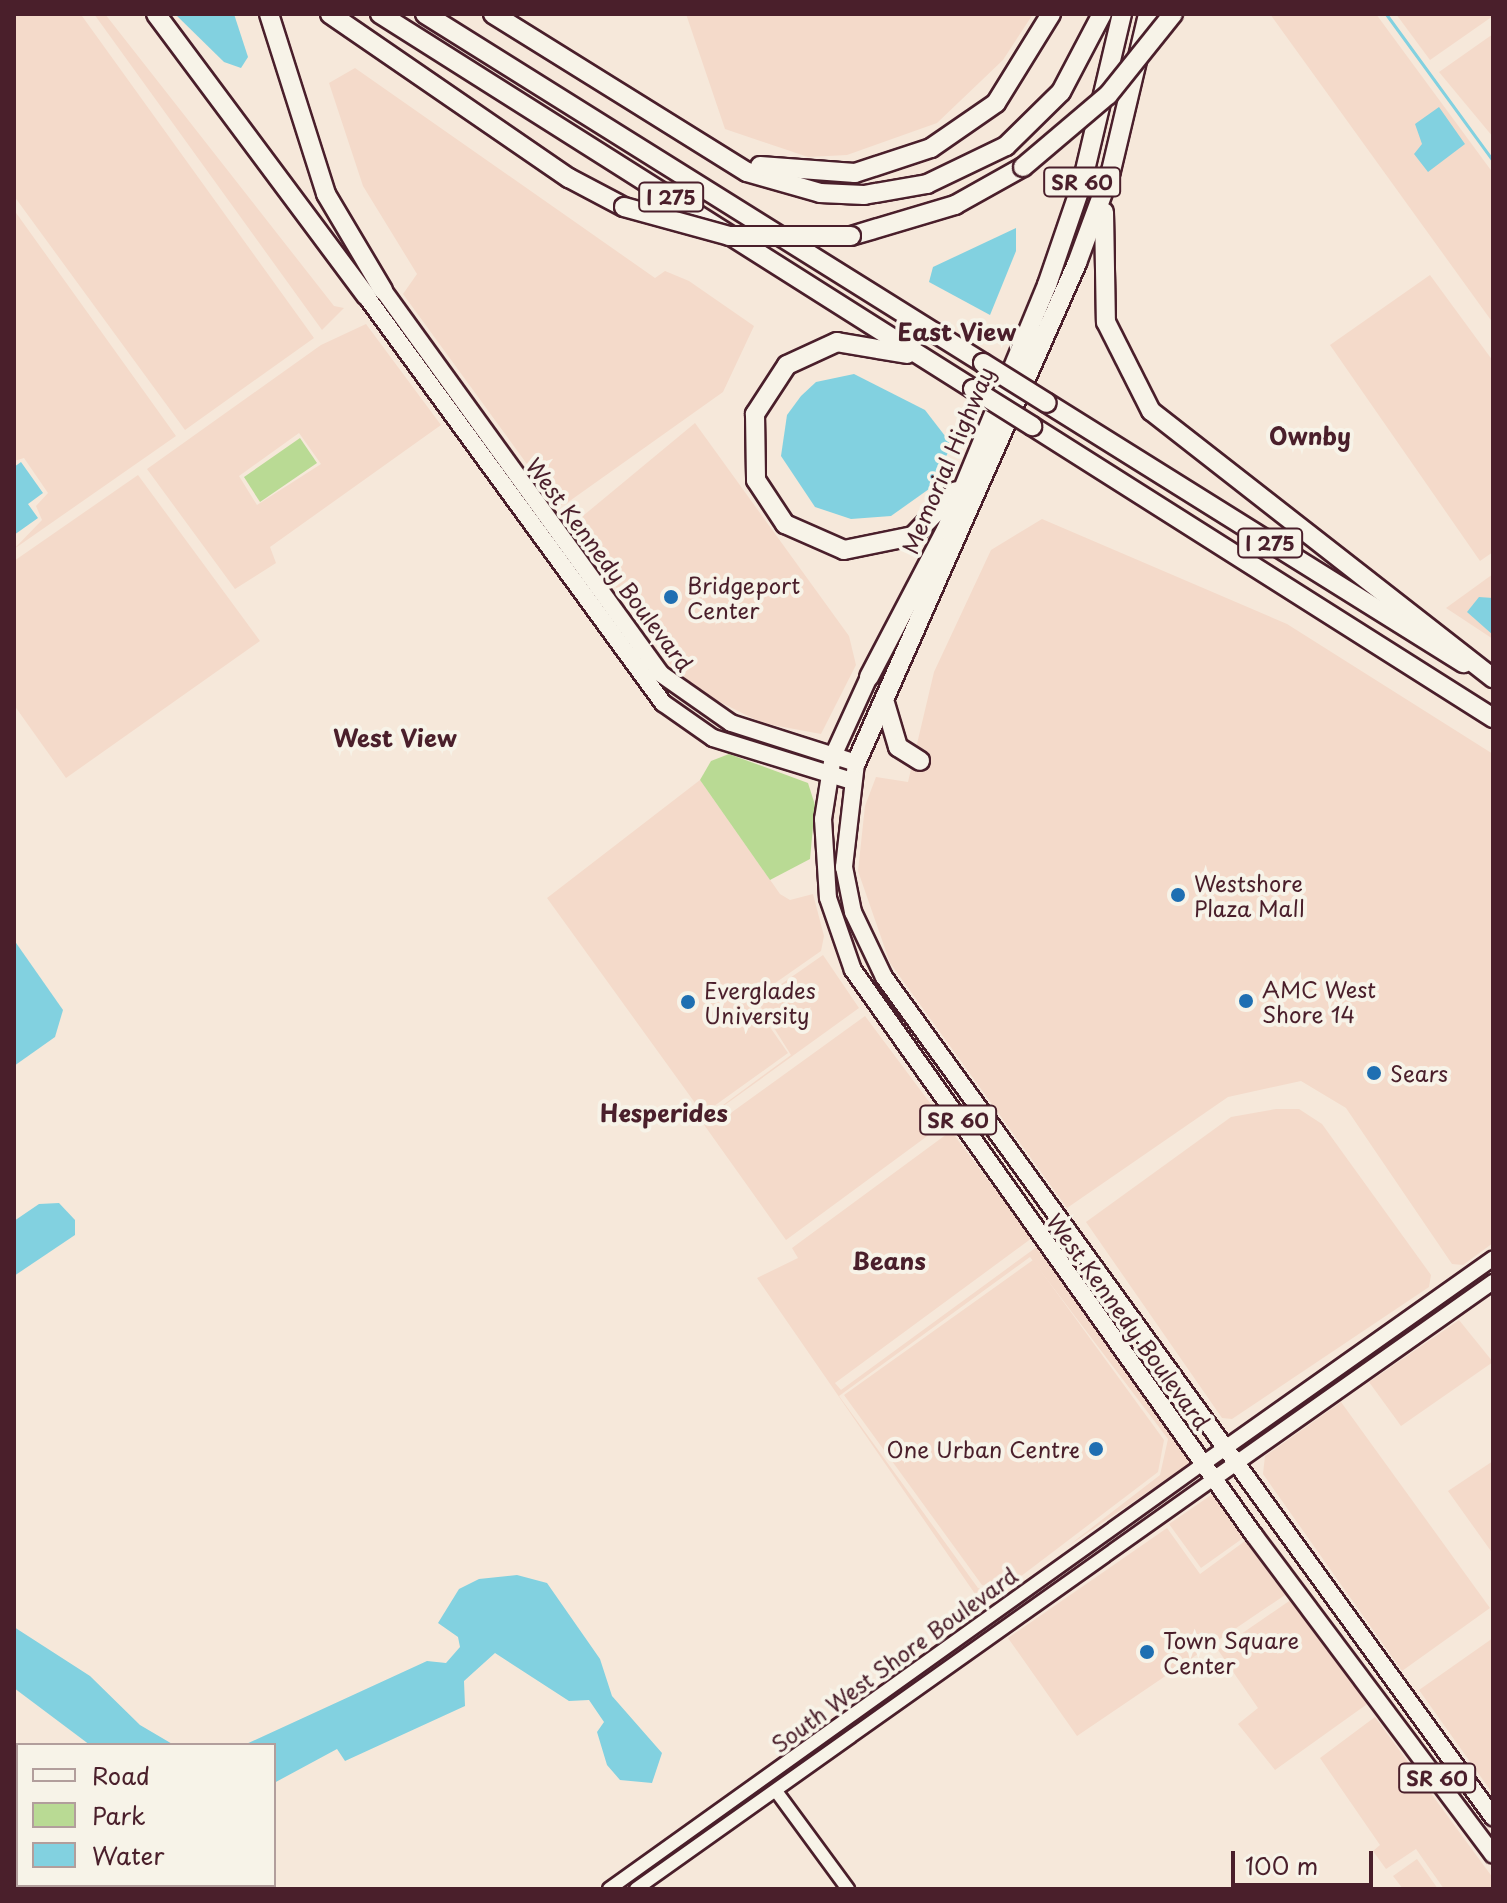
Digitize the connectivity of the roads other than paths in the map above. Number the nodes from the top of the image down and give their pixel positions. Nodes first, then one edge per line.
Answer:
1 (156, 14) edge
2 (269, 14) edge
3 (330, 14) edge
4 (380, 14) edge
5 (425, 14) edge
6 (493, 14) edge
7 (1039, 14) edge
8 (1051, 14) edge
9 (1102, 14) edge
10 (1122, 14) edge
11 (1148, 14) edge
12 (1173, 14) edge
13 (931, 148) junction
14 (722, 156) junction
15 (1111, 171) junction
16 (375, 293) junction
17 (967, 385) junction
18 (963, 482) junction
19 (553, 526) junction
20 (537, 538) junction
21 (869, 677) joint
22 (1493, 680) edge
23 (885, 703) junction
24 (1493, 718) edge
25 (833, 756) junction
26 (920, 761) dead end
27 (856, 763) junction
28 (828, 774) junction
29 (852, 781) junction
30 (823, 864) junction
31 (853, 912) junction
32 (874, 1003) junction
33 (911, 1016) junction
34 (976, 1107) junction
35 (958, 1120) junction
36 (1493, 1258) edge
37 (1493, 1282) edge
38 (1225, 1447) junction
39 (1204, 1463) junction
40 (1236, 1464) junction
41 (1215, 1478) junction
42 (776, 1791) junction
43 (1493, 1817) edge
44 (1493, 1855) edge
45 (609, 1889) edge
46 (636, 1889) edge
47 (848, 1889) edge

1 - 16 highway
2 - 16 highway
3 - 12 highway, bridge
4 - 17 highway, I 275
5 - 22 highway, I 275, bridge
6 - 14 highway
7 - 13 highway
8 - 13 highway
9 - 14 highway
10 - 18 highway, Memorial Highway / SR 60
11 - 15 highway, Memorial Highway / SR 60
13 - 14 highway
15 - 22 highway
15 - 23 highway, Memorial Highway / SR 60
16 - 19 main road, West Kennedy Boulevard
16 - 20 main road, West Kennedy Boulevard
17 - 18 highway
17 - 24 highway, I 275, bridge
18 - 21 highway, Memorial Highway / SR 60
19 - 20 main road
19 - 25 main road, West Kennedy Boulevard
20 - 28 main road, West Kennedy Boulevard
21 - 25 main road, Memorial Highway / SR 60
23 - 26 highway
23 - 27 highway, Memorial Highway / SR 60
25 - 27 main road, West Kennedy Boulevard
25 - 28 main road, Memorial Highway / SR 60
27 - 29 main road, West Kennedy Boulevard / SR 60
28 - 29 main road, West Kennedy Boulevard
28 - 30 main road, West Kennedy Boulevard / SR 60
29 - 31 main road, West Kennedy Boulevard / SR 60
30 - 31 main road
30 - 32 main road, West Kennedy Boulevard / SR 60
31 - 33 main road, West Kennedy Boulevard / SR 60
32 - 33 main road
32 - 35 main road, West Kennedy Boulevard / SR 60
33 - 34 main road, West Kennedy Boulevard / SR 60
34 - 35 main road
34 - 38 main road, West Kennedy Boulevard / SR 60
35 - 39 main road, West Kennedy Boulevard / SR 60
36 - 38 main road
37 - 40 main road
38 - 39 main road
38 - 40 main road, West Kennedy Boulevard / SR 60
39 - 41 main road, West Kennedy Boulevard / SR 60
39 - 45 street, South West Shore Boulevard
40 - 41 main road
40 - 43 main road, West Kennedy Boulevard / SR 60
41 - 42 street, South West Shore Boulevard
41 - 44 main road, West Kennedy Boulevard / SR 60
42 - 46 street, South West Shore Boulevard
42 - 47 street

